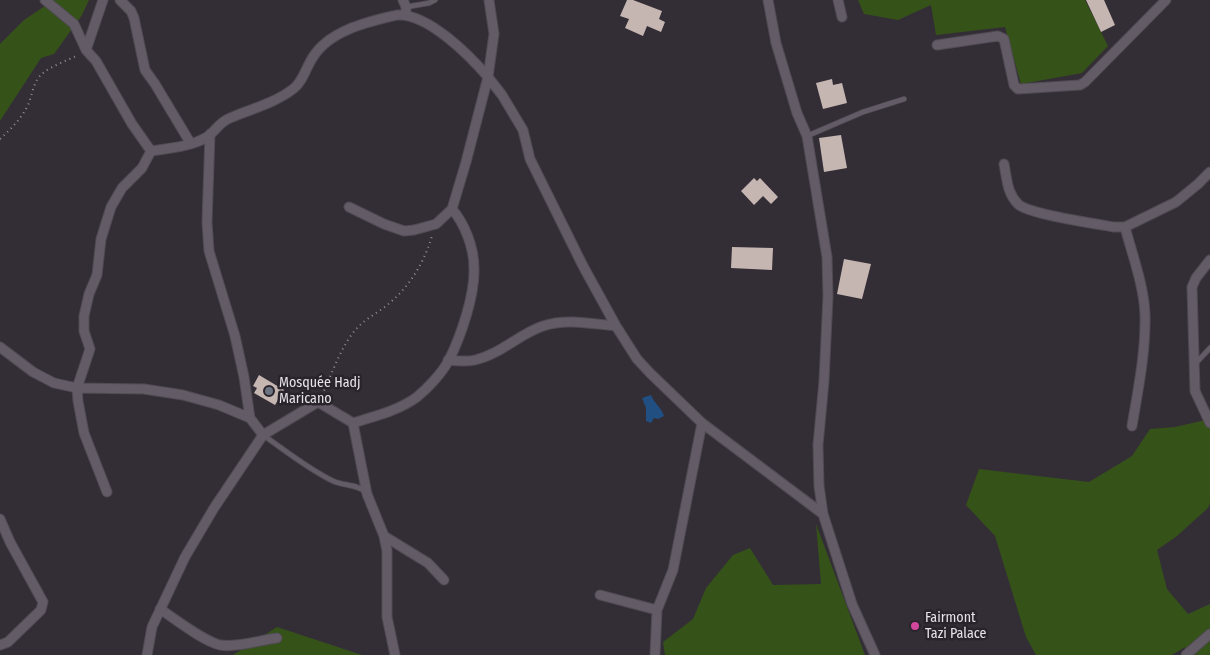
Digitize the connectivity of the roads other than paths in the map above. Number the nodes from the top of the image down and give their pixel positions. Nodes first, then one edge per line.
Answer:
1 (45, 0) edge
2 (103, 0) edge
3 (120, 0) edge
4 (435, 0) edge
5 (489, 0) edge
6 (768, 0) edge
7 (838, 0) edge
8 (1166, 0) edge
9 (405, 8) edge
10 (842, 16) dead end
11 (937, 45) dead end
12 (86, 50) junction
13 (488, 77) junction
14 (904, 99) dead end
15 (210, 134) junction
16 (806, 136) junction
17 (191, 144) junction
18 (151, 151) junction
19 (1004, 164) dead end
20 (1210, 172) edge
21 (348, 207) dead end
22 (452, 208) junction
23 (1125, 227) junction
24 (1210, 260) edge
25 (616, 326) junction
26 (0, 347) edge
27 (1210, 348) edge
28 (448, 360) junction
29 (1193, 366) junction
30 (77, 388) junction
31 (1207, 412) edge
32 (250, 418) junction
33 (353, 423) junction
34 (702, 423) junction
35 (1210, 423) edge
36 (1132, 426) dead end
37 (263, 436) junction
38 (107, 492) dead end
39 (367, 494) junction
40 (823, 514) junction
41 (0, 519) edge
42 (384, 536) junction
43 (444, 580) dead end
44 (600, 595) dead end
45 (160, 609) junction
46 (656, 610) junction
47 (1210, 634) edge
48 (277, 638) dead end
49 (0, 645) edge
50 (147, 655) edge
51 (395, 655) edge
52 (655, 655) edge
53 (875, 655) edge
54 (1186, 655) edge

1 - 12 street
2 - 12 street
3 - 17 street
4 - 9 lane
5 - 13 street
6 - 16 street
7 - 10 street
8 - 11 street
9 - 13 street
9 - 15 street
12 - 18 street
13 - 22 street
13 - 25 street
14 - 16 lane
15 - 17 street
15 - 32 street
16 - 40 street
17 - 18 street
18 - 30 street
19 - 23 street
20 - 23 street
21 - 22 street
22 - 28 street
23 - 36 street
24 - 29 street
25 - 28 street
25 - 34 street
26 - 30 street
27 - 29 lane
28 - 33 street
29 - 31 street
30 - 32 street
30 - 38 street
31 - 35 street
32 - 37 street
33 - 37 street
33 - 39 street
34 - 40 street
34 - 46 street
37 - 39 lane
37 - 45 street
39 - 42 street
40 - 53 street
41 - 49 street
42 - 43 street
42 - 51 street
44 - 46 street
45 - 48 street
45 - 50 street
46 - 52 street
47 - 54 street

